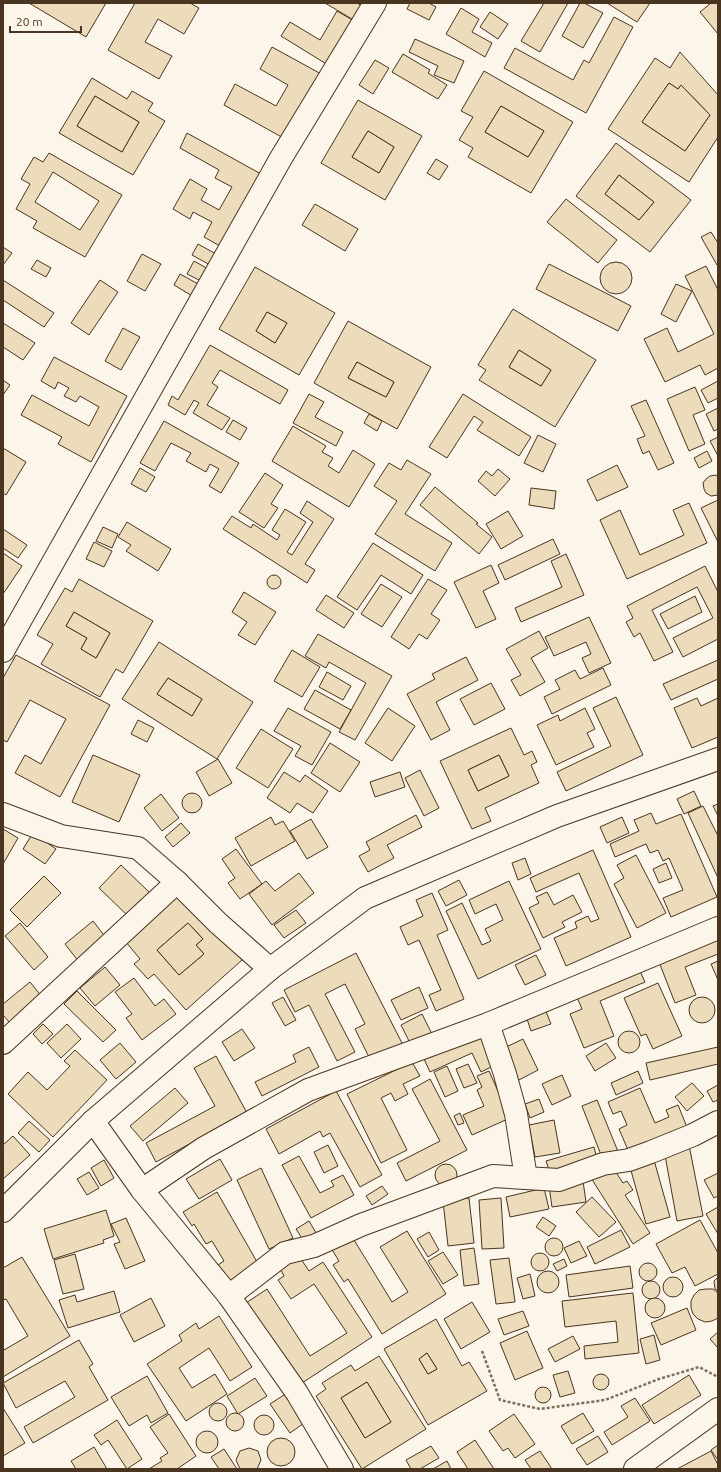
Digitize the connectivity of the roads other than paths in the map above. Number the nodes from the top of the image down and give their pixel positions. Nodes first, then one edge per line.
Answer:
1 (375, 3) edge
2 (3, 651) edge
3 (718, 759) edge
4 (3, 814) edge
5 (177, 882) junction
6 (718, 928) edge
7 (270, 969) junction
8 (488, 1024) junction
9 (3, 1043) edge
10 (93, 1121) junction
11 (718, 1122) edge
12 (526, 1178) junction
13 (142, 1190) junction
14 (3, 1211) edge
15 (229, 1296) junction
16 (718, 1409) edge
17 (342, 1469) edge
18 (635, 1469) edge

1 - 2 main road
3 - 7 main road
4 - 5 main road
5 - 7 main road
5 - 9 main road
6 - 8 main road
7 - 10 main road
8 - 12 main road
8 - 13 main road
10 - 13 main road
10 - 14 main road
11 - 12 main road
12 - 15 main road
13 - 15 main road
15 - 17 main road
16 - 18 main road

